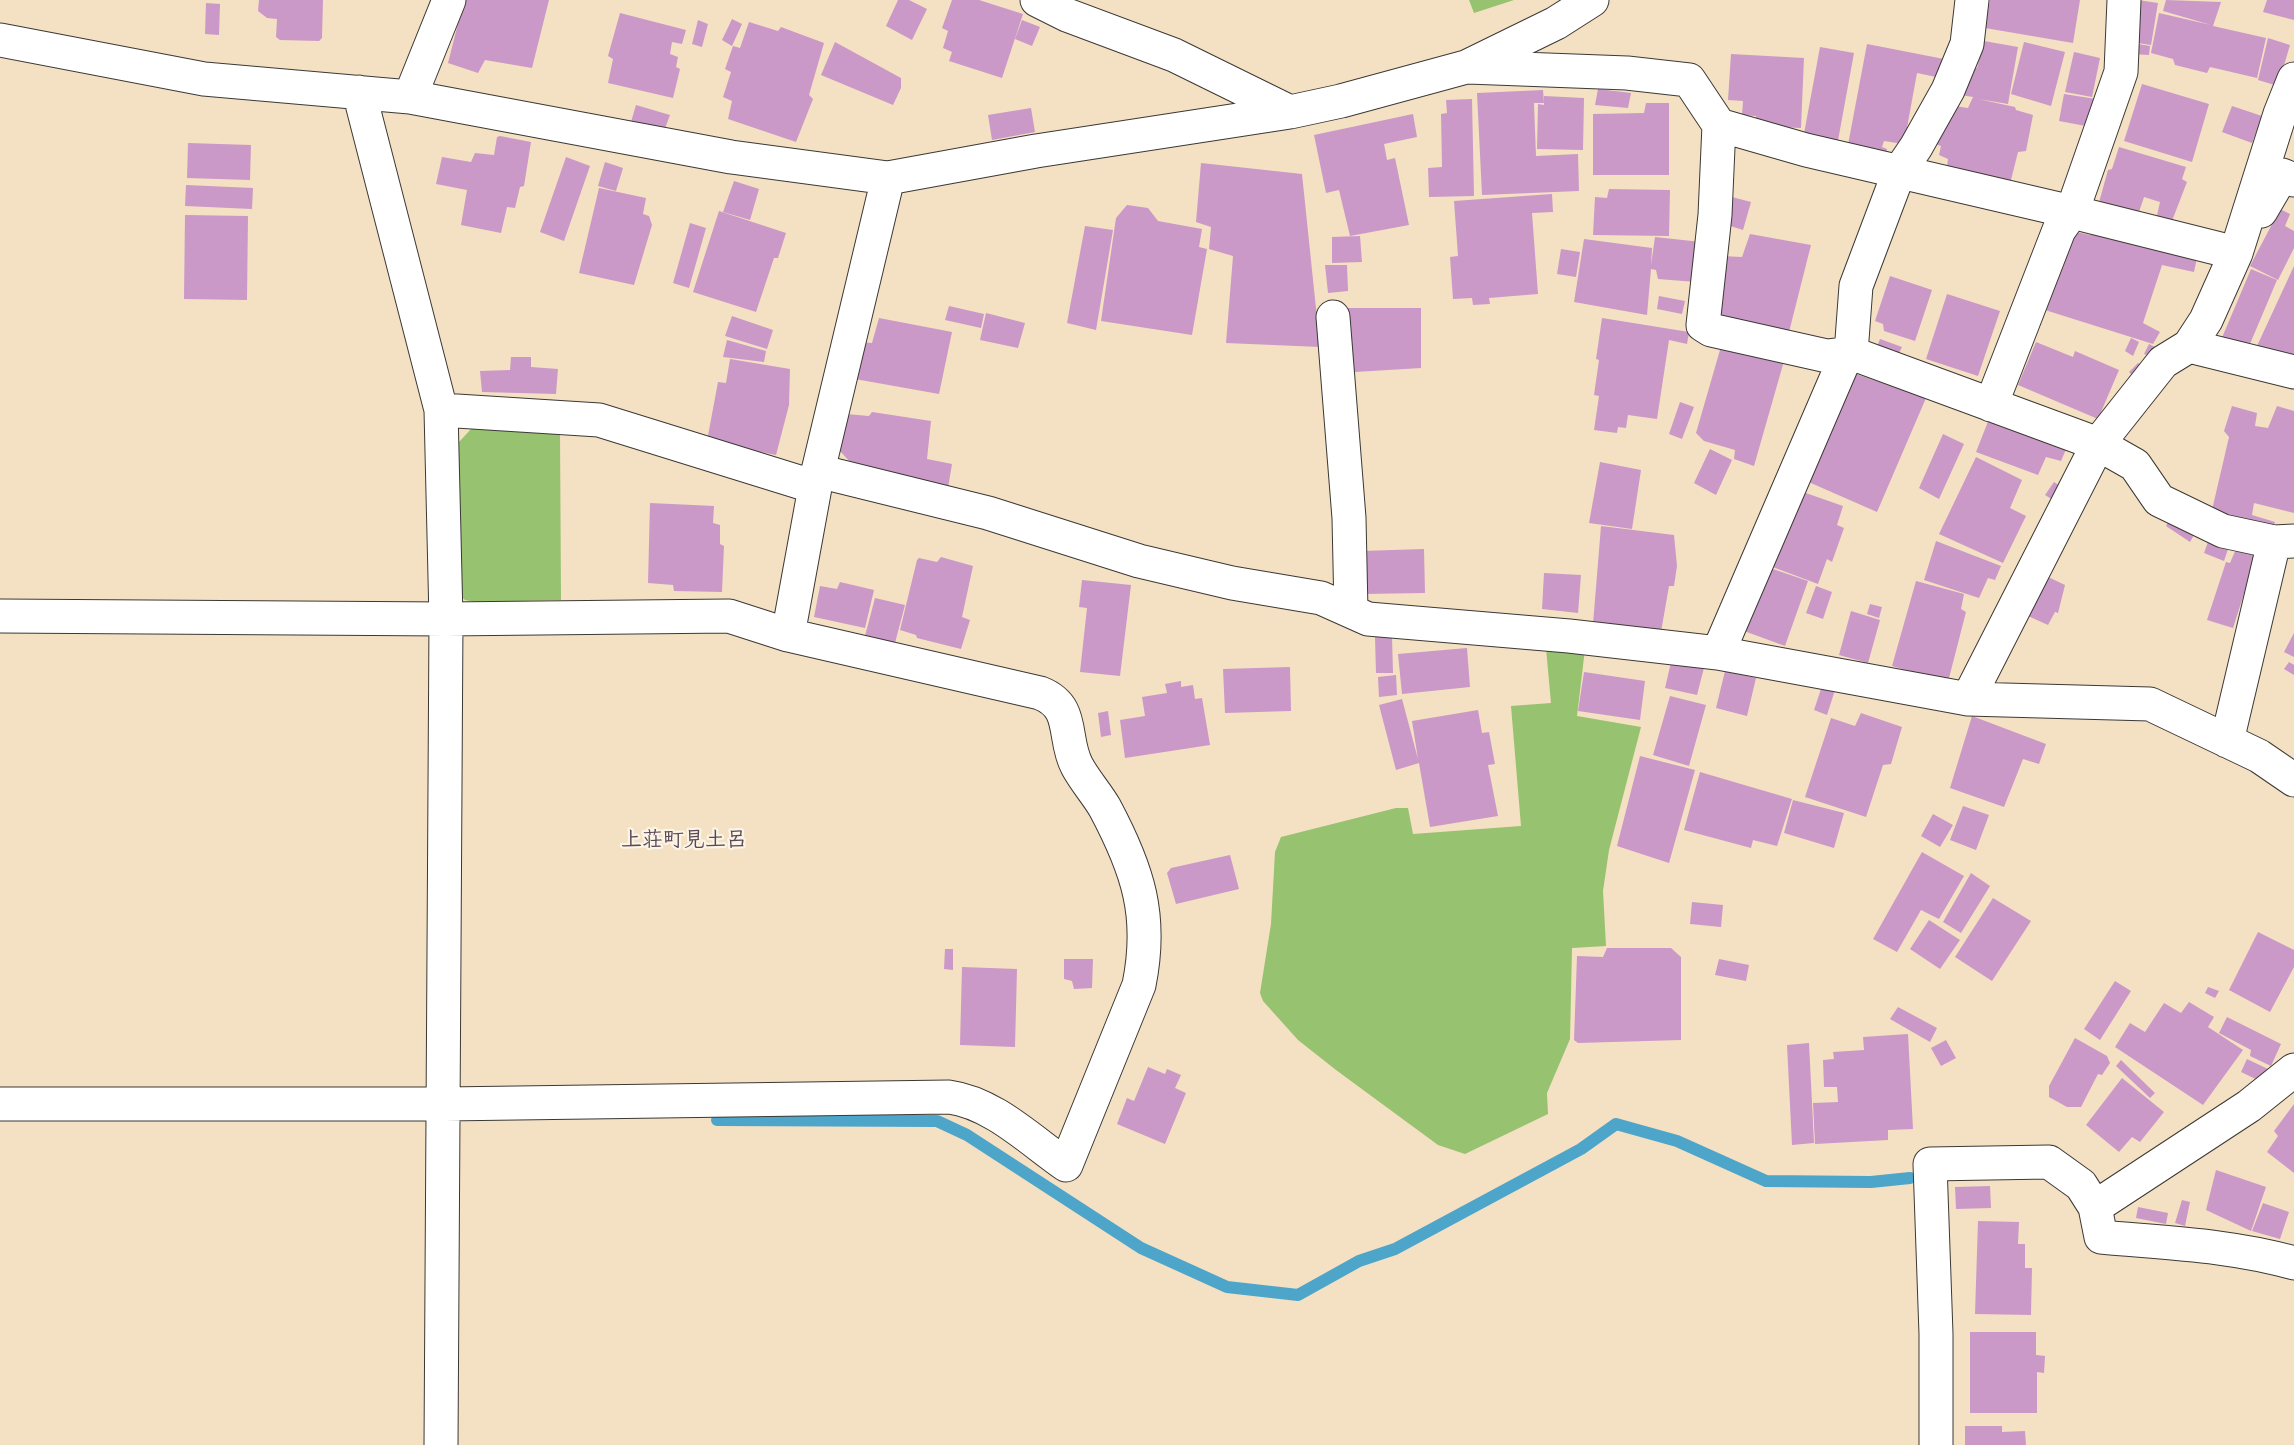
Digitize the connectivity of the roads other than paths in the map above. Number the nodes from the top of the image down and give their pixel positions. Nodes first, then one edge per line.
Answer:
1 (448, 0) edge
2 (1037, 0) edge
3 (1592, 0) edge
4 (1972, 0) edge
5 (2124, 0) edge
6 (0, 40) edge
7 (1466, 67) junction
8 (2294, 79) edge
9 (359, 92) junction
10 (410, 97) junction
11 (1290, 112) junction
12 (1719, 125) junction
13 (1899, 172) junction
14 (888, 178) junction
15 (2294, 180) edge
16 (2072, 212) junction
17 (2238, 246) junction
18 (1333, 317) dead end
19 (2189, 346) junction
20 (1851, 353) junction
21 (2294, 372) edge
22 (1990, 405) junction
23 (441, 410) junction
24 (2098, 444) junction
25 (817, 479) junction
26 (2284, 541) edge
27 (1351, 611) junction
28 (0, 616) edge
29 (446, 619) junction
30 (788, 635) junction
31 (1718, 653) junction
32 (1968, 699) junction
33 (2227, 741) junction
34 (2294, 780) edge
35 (2294, 1070) edge
36 (0, 1104) edge
37 (444, 1104) junction
38 (2095, 1208) junction
39 (2294, 1263) edge
40 (441, 1445) edge
41 (1936, 1445) edge

1 - 10 street
2 - 11 street
3 - 7 street
4 - 13 street
5 - 16 street
6 - 9 street
7 - 11 street
7 - 12 street
8 - 17 street
9 - 10 street
9 - 23 street
10 - 14 street
11 - 14 street
12 - 13 street
12 - 20 street
13 - 16 street
13 - 20 street
14 - 25 street
15 - 17 street
16 - 17 street
16 - 22 street
17 - 19 street
18 - 27 street
19 - 21 street
19 - 24 street
20 - 22 street
20 - 31 street
22 - 24 street
23 - 25 street
23 - 29 street
24 - 26 street
24 - 32 street
25 - 27 street
25 - 30 street
26 - 33 street
27 - 31 street
28 - 29 street
29 - 30 street
29 - 37 street
30 - 37 street
31 - 32 street
32 - 33 street
33 - 34 street
35 - 38 street
36 - 37 street
37 - 40 street
38 - 39 street
38 - 41 street

